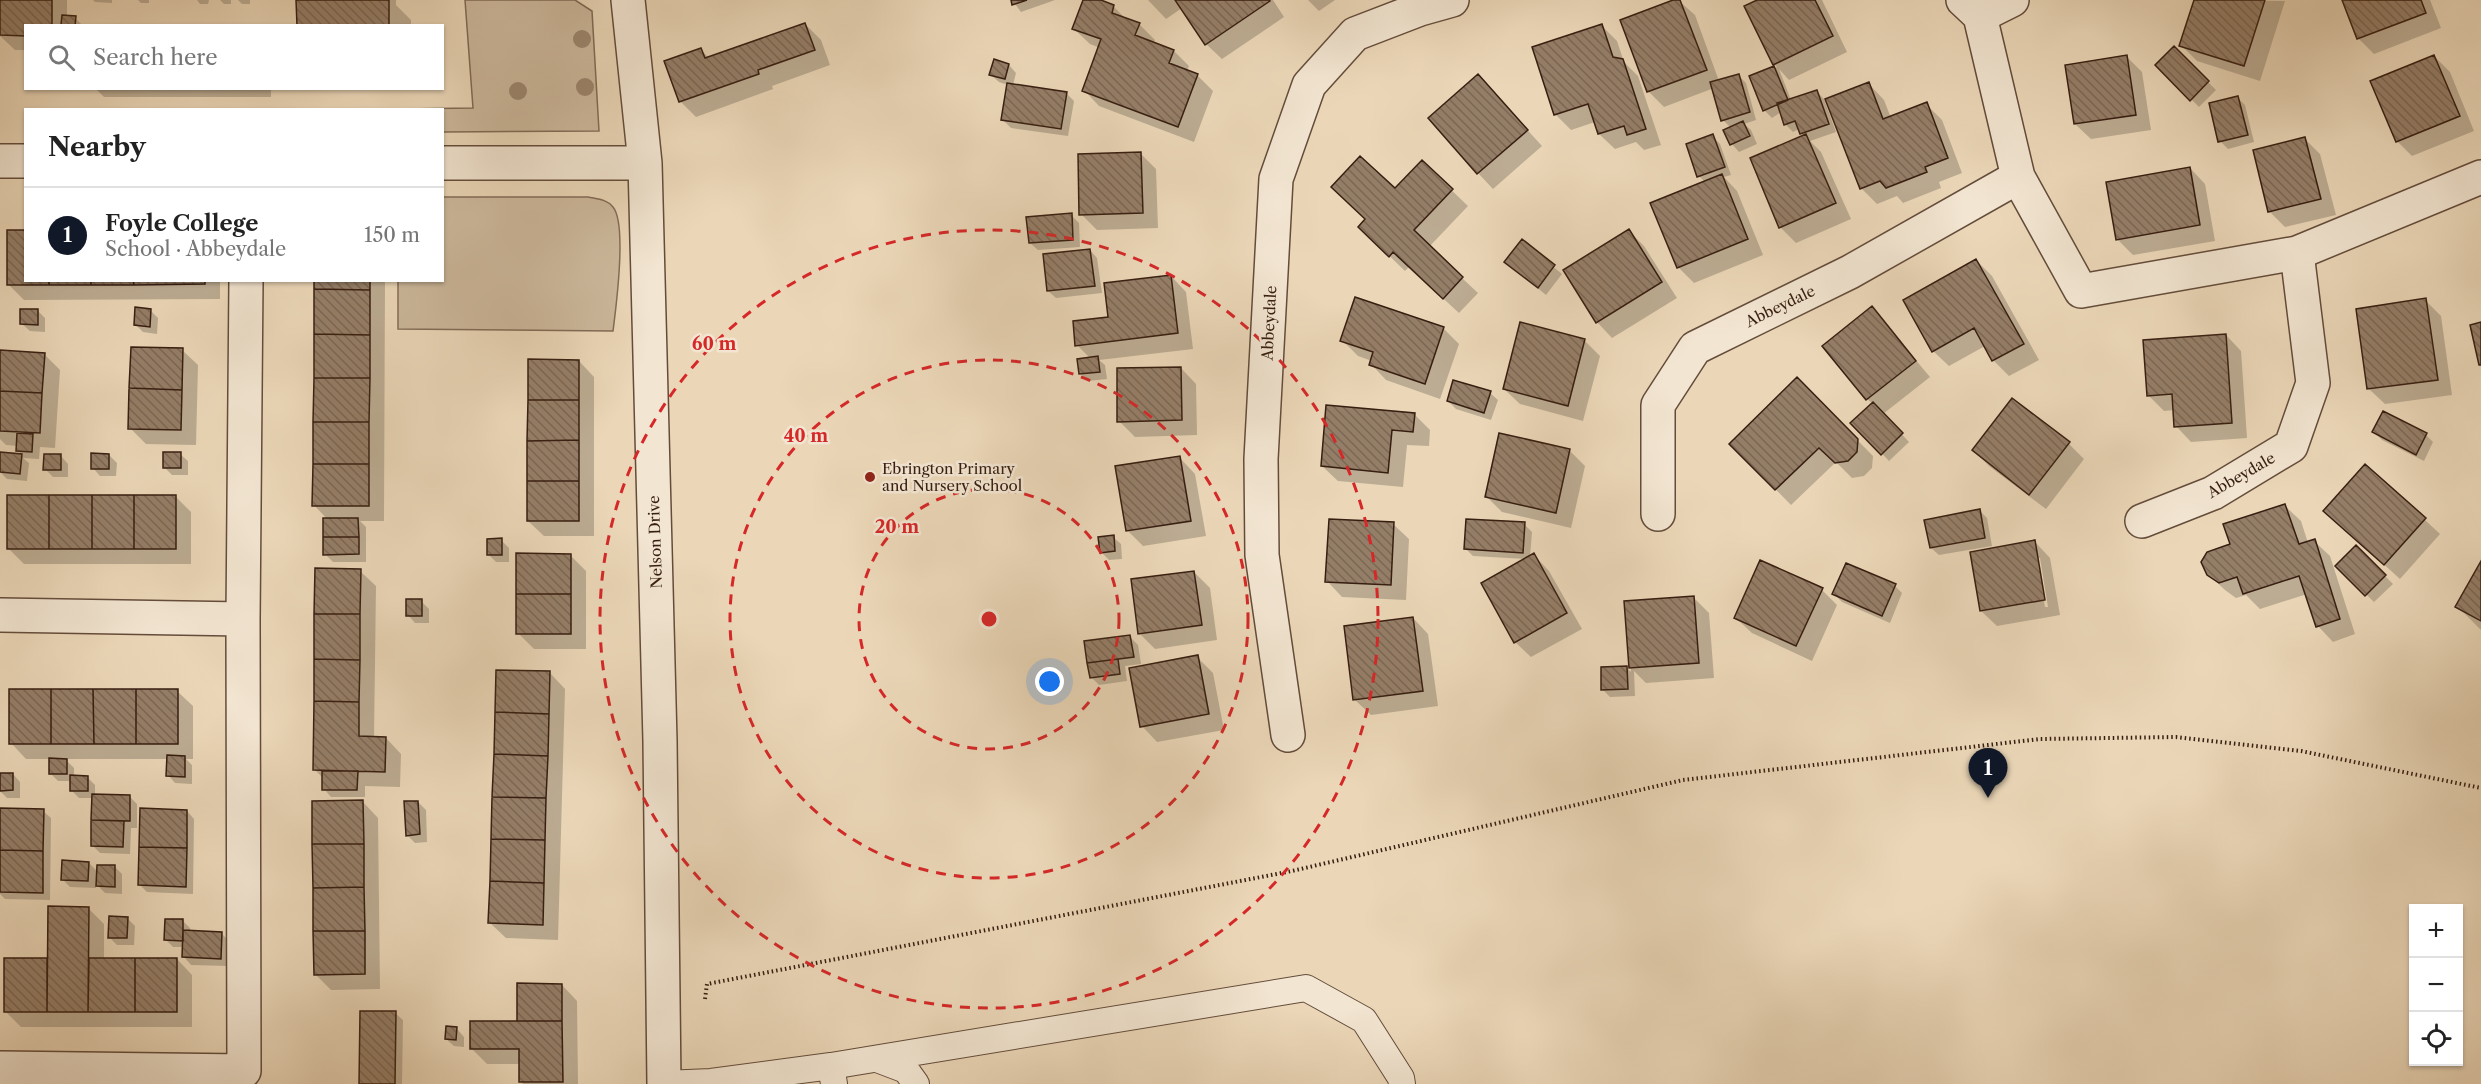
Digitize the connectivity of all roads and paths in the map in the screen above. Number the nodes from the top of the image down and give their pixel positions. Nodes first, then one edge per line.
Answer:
1 (628, 0) edge
2 (1452, 0) edge
3 (2012, 0) edge
4 (1972, 8) edge
5 (0, 161) edge
6 (24, 161) edge
7 (444, 163) edge
8 (645, 163) junction
9 (2018, 177) junction
10 (2481, 177) edge
11 (2297, 253) junction
12 (246, 282) edge
13 (1658, 514) dead end
14 (2142, 521) dead end
15 (0, 615) edge
16 (243, 619) junction
17 (1288, 735) dead end
18 (2481, 788) edge
19 (704, 1006) dead end
20 (877, 1059) junction
21 (0, 1068) edge
22 (833, 1075) edge
23 (711, 1083) edge
24 (664, 1084) edge
25 (916, 1084) edge
26 (1402, 1084) edge

1 - 8 street, Nelson Drive
2 - 17 street, Abbeydale
3 - 4 street
4 - 9 street
5 - 6 street
7 - 8 street
8 - 24 street, Nelson Drive
9 - 11 street
9 - 13 street, Abbeydale
10 - 11 street
11 - 14 street, Abbeydale
12 - 16 street
15 - 16 street
16 - 21 street
18 - 19 path
20 - 22 lane
20 - 25 lane
20 - 26 lane
22 - 23 lane
23 - 24 lane

